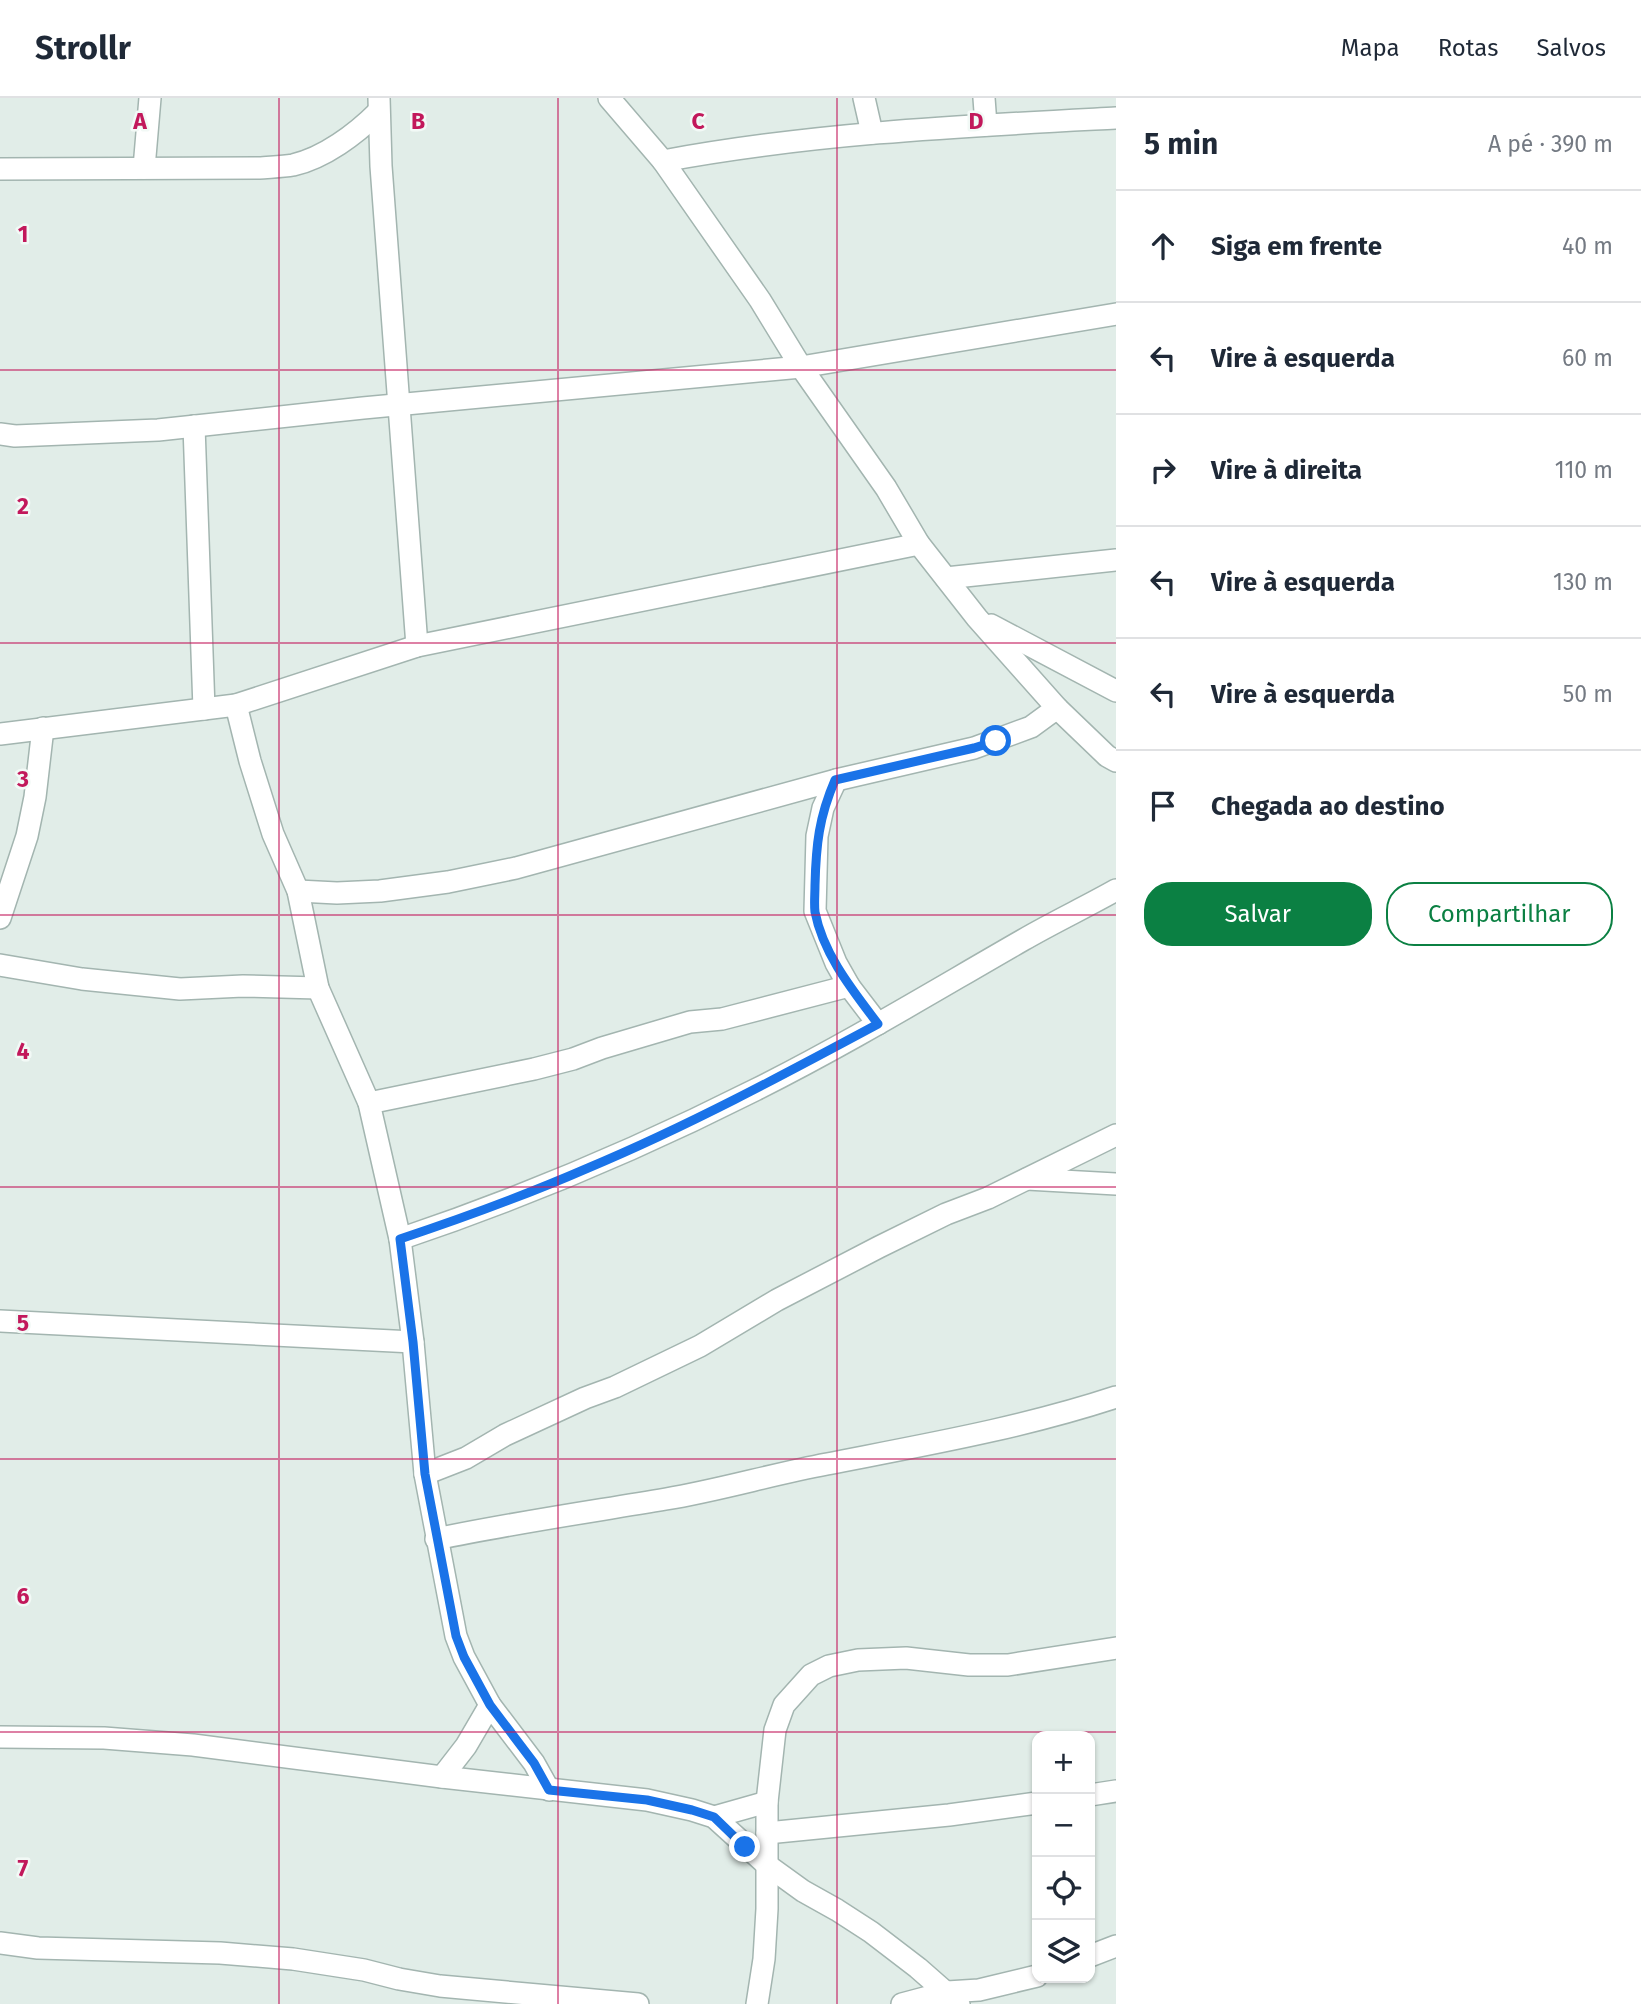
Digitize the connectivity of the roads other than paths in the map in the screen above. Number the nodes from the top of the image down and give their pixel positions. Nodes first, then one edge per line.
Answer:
1 (150, 98) edge
2 (609, 98) edge
3 (864, 98) edge
4 (984, 98) edge
5 (379, 105) edge
6 (1116, 118) edge
7 (986, 125) junction
8 (872, 133) junction
9 (663, 161) junction
10 (144, 168) junction
11 (0, 169) edge
12 (1116, 314) edge
13 (801, 367) junction
14 (399, 405) junction
15 (194, 426) junction
16 (0, 434) edge
17 (919, 544) junction
18 (1116, 560) edge
19 (946, 578) junction
20 (977, 618) junction
21 (417, 646) junction
22 (1116, 691) edge
23 (236, 705) junction
24 (1057, 708) junction
25 (204, 709) junction
26 (43, 728) junction
27 (0, 734) edge
28 (1113, 763) edge
29 (835, 780) junction
30 (1116, 890) edge
31 (298, 891) junction
32 (0, 918) edge
33 (0, 965) edge
34 (849, 986) junction
35 (318, 988) junction
36 (878, 1024) junction
37 (369, 1103) junction
38 (1116, 1135) edge
39 (1027, 1180) junction
40 (1116, 1184) edge
41 (400, 1239) junction
42 (0, 1321) edge
43 (413, 1342) junction
44 (1116, 1396) edge
45 (425, 1474) junction
46 (436, 1539) junction
47 (1116, 1647) edge
48 (490, 1705) junction
49 (0, 1737) edge
50 (442, 1777) junction
51 (549, 1790) junction
52 (1116, 1791) edge
53 (1095, 1794) edge
54 (767, 1802) junction
55 (1032, 1804) edge
56 (714, 1817) junction
57 (767, 1833) junction
58 (767, 1865) junction
59 (0, 1943) edge
60 (1116, 1946) edge
61 (1095, 1954) edge
62 (1032, 1977) edge
63 (953, 1998) edge
64 (638, 2004) edge
65 (757, 2004) edge
66 (902, 2004) edge

1 - 10 street
2 - 9 street
3 - 8 street
4 - 7 street
5 - 10 street
5 - 14 street
6 - 7 street
7 - 8 street
8 - 9 street
9 - 13 street
10 - 11 street
12 - 13 street
13 - 14 street
13 - 17 street
14 - 15 street
14 - 21 street
15 - 16 street
15 - 25 street
17 - 19 street
17 - 21 street
18 - 19 street
19 - 20 street
20 - 22 street
20 - 24 street
21 - 23 street
23 - 25 street
23 - 31 street
24 - 28 street
24 - 29 street
25 - 26 street
26 - 27 street
26 - 32 street
29 - 31 street
29 - 34 street
30 - 36 street
31 - 35 street
33 - 35 street
34 - 36 street
34 - 37 street
35 - 37 street
36 - 41 street
37 - 41 street
38 - 39 street
39 - 40 street
39 - 45 street
41 - 43 street
42 - 43 street
43 - 45 street
44 - 46 street
45 - 46 street
46 - 48 street
47 - 54 street
48 - 50 street
48 - 51 street
49 - 50 street
50 - 51 street
51 - 56 street
52 - 53 street
54 - 56 street
54 - 57 street
55 - 57 street
56 - 58 street
57 - 58 street
58 - 63 street
58 - 65 street
59 - 64 street
60 - 61 street
62 - 63 street
63 - 66 street

